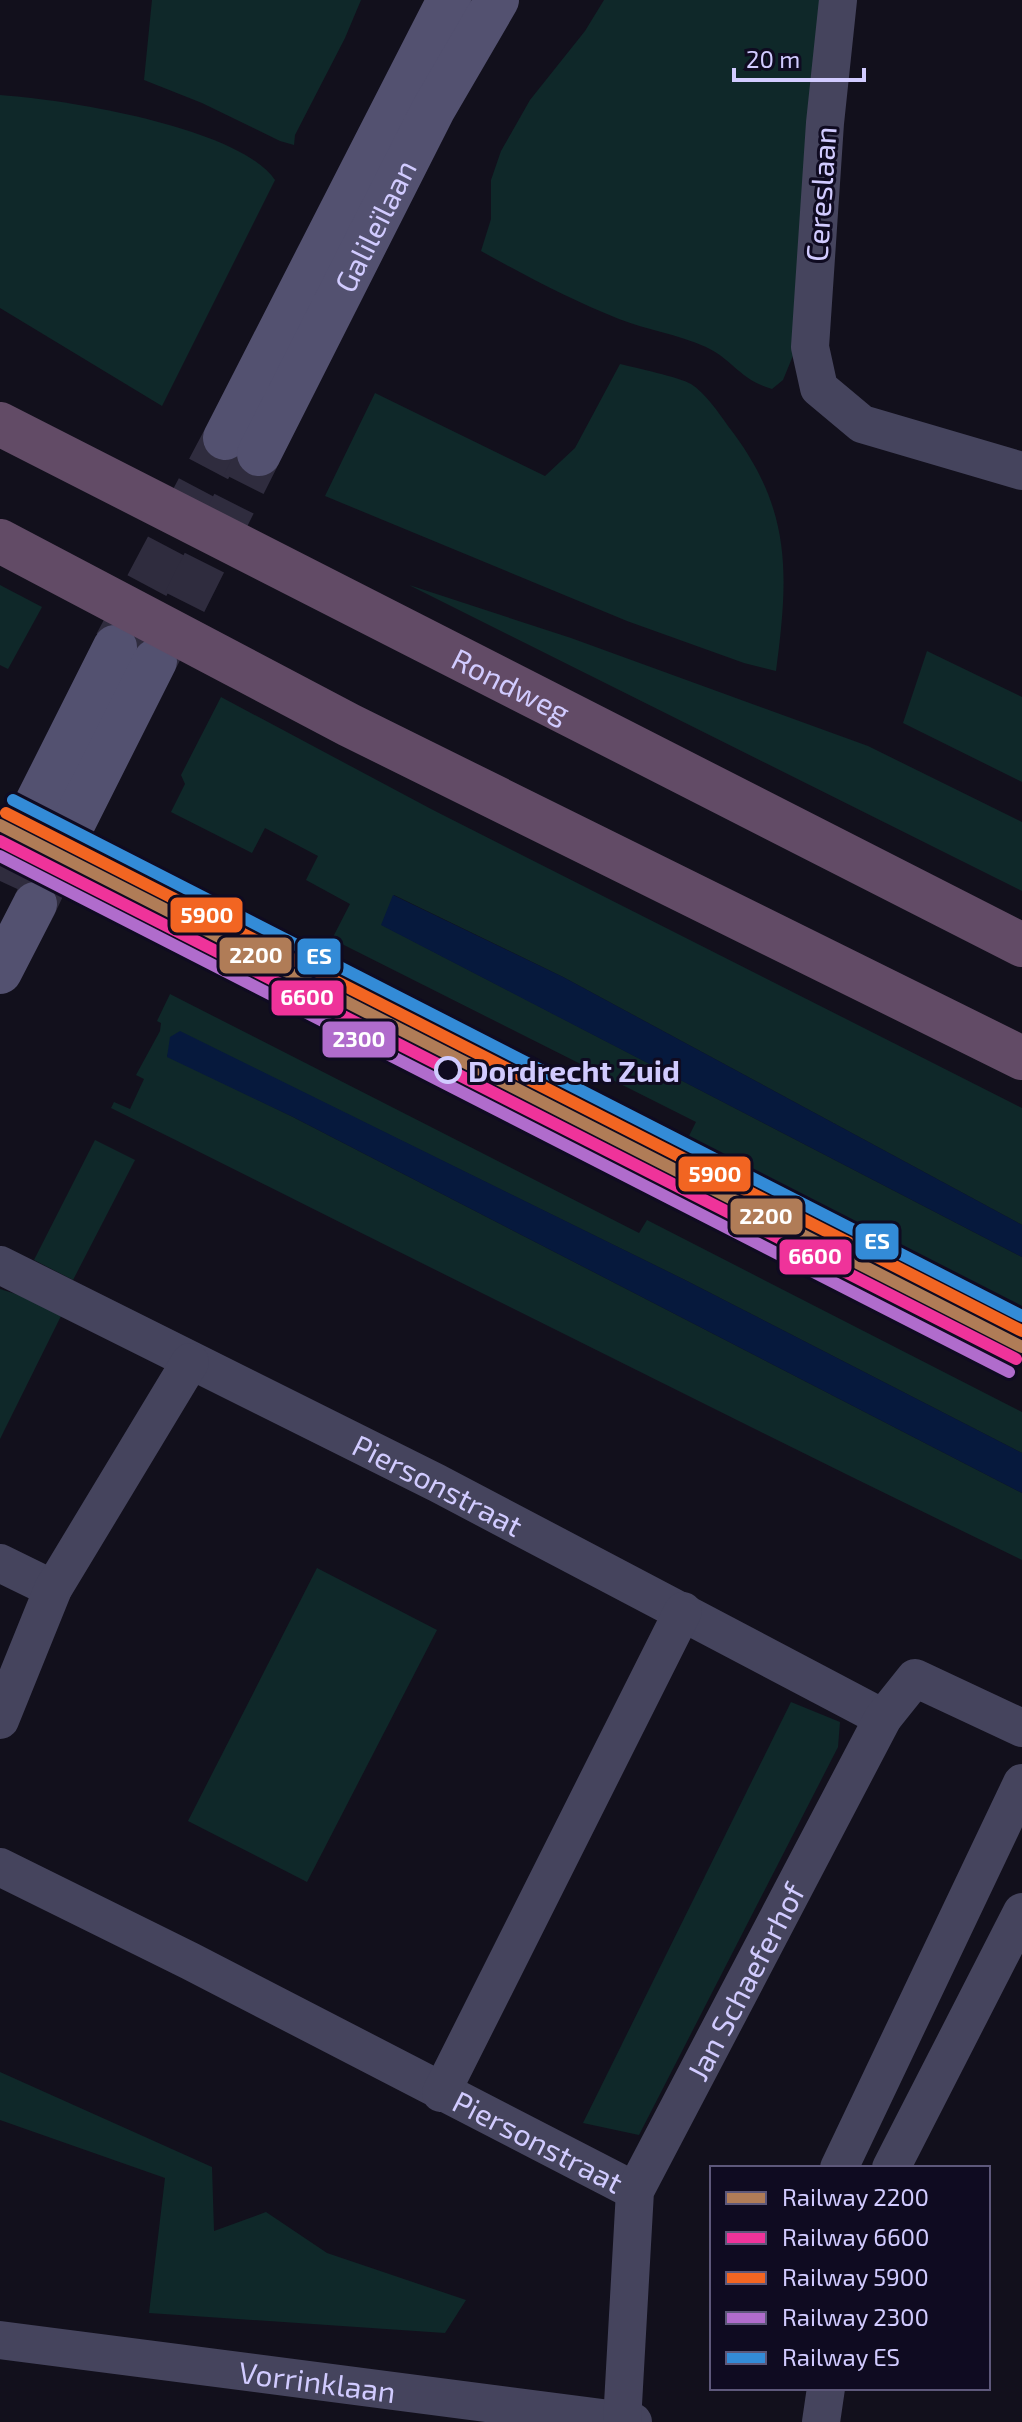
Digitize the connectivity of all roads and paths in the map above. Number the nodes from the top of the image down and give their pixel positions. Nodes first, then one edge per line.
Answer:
1 (449, 0) edge
2 (497, 0) edge
3 (838, 0) edge
4 (0, 424) edge
5 (1022, 471) edge
6 (0, 541) edge
7 (115, 647) tunnel mouth
8 (155, 661) tunnel mouth
9 (35, 904) tunnel mouth
10 (1022, 945) edge
11 (0, 972) edge
12 (1022, 1058) edge
13 (0, 1265) edge
14 (190, 1362) junction
15 (0, 1563) edge
16 (53, 1589) junction
17 (683, 1611) junction
18 (883, 1718) junction
19 (0, 1720) edge
20 (1022, 1728) edge
21 (1022, 1783) edge
22 (0, 1867) edge
23 (1022, 1912) edge
24 (441, 2093) junction
25 (840, 2166) edge
26 (892, 2166) edge
27 (635, 2191) junction
28 (0, 2340) edge
29 (826, 2390) edge
30 (626, 2422) edge
31 (821, 2422) edge

1 - 2 street, Galileïlaan
3 - 5 street, Cereslaan
4 - 10 highway, Rondweg
6 - 12 highway
7 - 8 street
9 - 11 street
13 - 14 street, Piersonstraat
14 - 16 street
14 - 17 street, Piersonstraat
15 - 16 street
16 - 19 street
17 - 18 street, Piersonstraat
17 - 24 street, Piersonstraat
18 - 20 street, Jan Schaeferhof
18 - 27 street, Jan Schaeferhof
21 - 25 street
22 - 24 street, Piersonstraat
23 - 26 street
24 - 27 street, Piersonstraat
27 - 30 street, Jan Schaeferhof
28 - 30 street, Vorrinklaan
29 - 31 street

